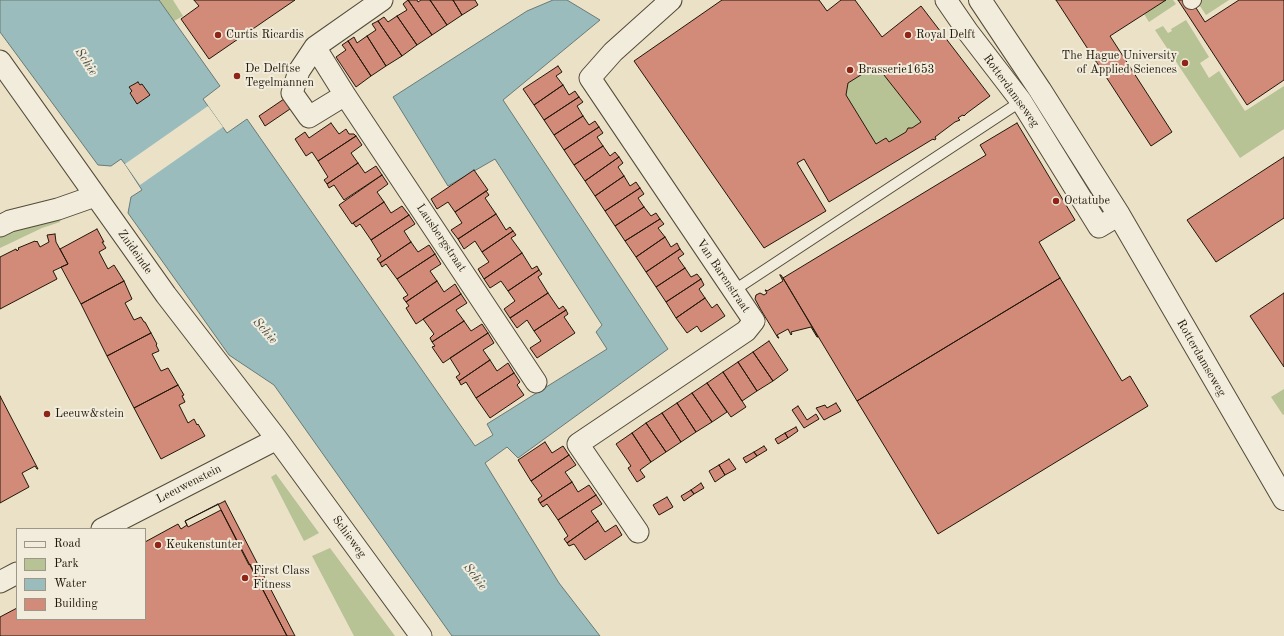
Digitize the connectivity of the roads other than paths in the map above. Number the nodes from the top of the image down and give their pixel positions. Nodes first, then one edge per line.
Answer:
1 (382, 0) edge
2 (671, 0) edge
3 (946, 0) edge
4 (980, 0) edge
5 (315, 47) junction
6 (0, 61) edge
7 (1040, 90) junction
8 (345, 95) junction
9 (1021, 101) junction
10 (95, 196) junction
11 (1119, 215) junction
12 (0, 226) edge
13 (733, 291) junction
14 (536, 382) dead end
15 (277, 438) junction
16 (1284, 499) edge
17 (104, 528) edge
18 (638, 532) dead end
19 (16, 574) edge
20 (0, 582) edge
21 (421, 636) edge

1 - 5 street
2 - 13 street, Van Barenstraat
3 - 9 street, Rotterdamseweg
4 - 7 street, Rotterdamseweg
5 - 8 street, Lausbergstraat
5 - 8 street
6 - 10 street, Zuideinde
7 - 9 lane
7 - 11 street, Rotterdamseweg
8 - 14 street, Lausbergstraat
9 - 11 street, Rotterdamseweg
9 - 13 lane
10 - 12 street
10 - 15 street, Zuideinde
11 - 16 street, Rotterdamseweg
13 - 18 street, Van Barenstraat
15 - 17 street, Leeuwenstein
15 - 21 street, Schieweg
19 - 20 street

